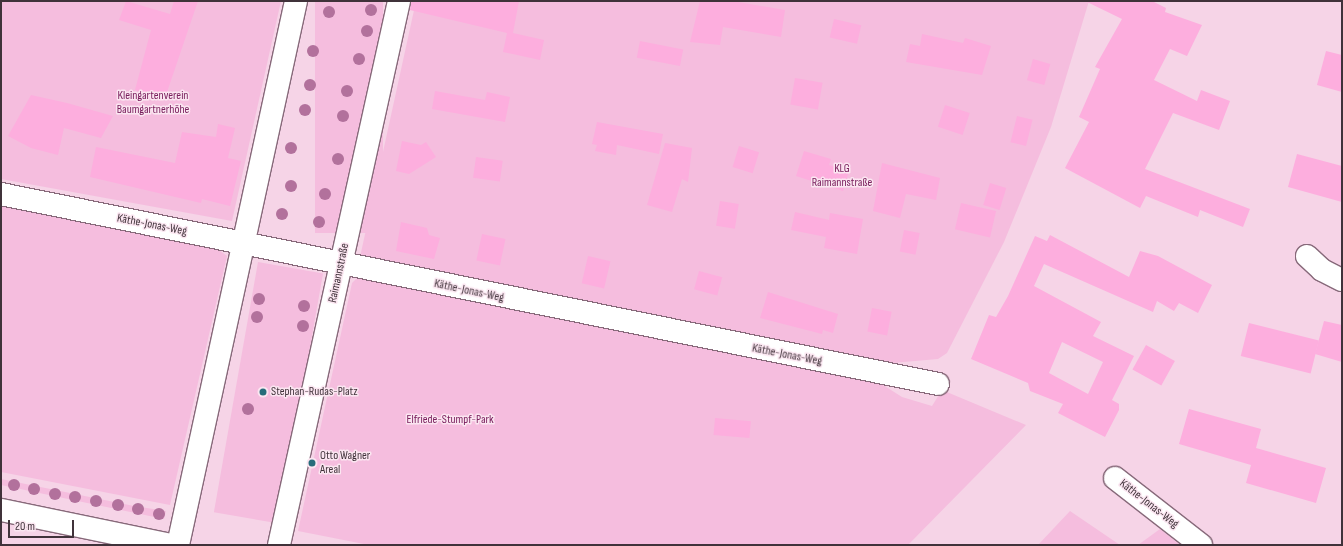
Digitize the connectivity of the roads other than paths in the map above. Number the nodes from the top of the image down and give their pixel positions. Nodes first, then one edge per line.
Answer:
1 (296, 1) edge
2 (399, 1) edge
3 (1, 194) edge
4 (244, 243) junction
5 (1307, 256) dead end
6 (341, 264) junction
7 (1342, 280) edge
8 (938, 384) dead end
9 (1115, 478) dead end
10 (1, 510) edge
11 (172, 545) edge
12 (178, 545) edge
13 (279, 545) edge
14 (1201, 545) edge

1 - 4 street
2 - 6 street, Raimannstraße
3 - 4 street, Käthe-Jonas-Weg
4 - 6 street, Käthe-Jonas-Weg
4 - 12 street
5 - 7 street
6 - 8 street, Käthe-Jonas-Weg
6 - 13 street, Raimannstraße
9 - 14 street, Käthe-Jonas-Weg
10 - 11 street

